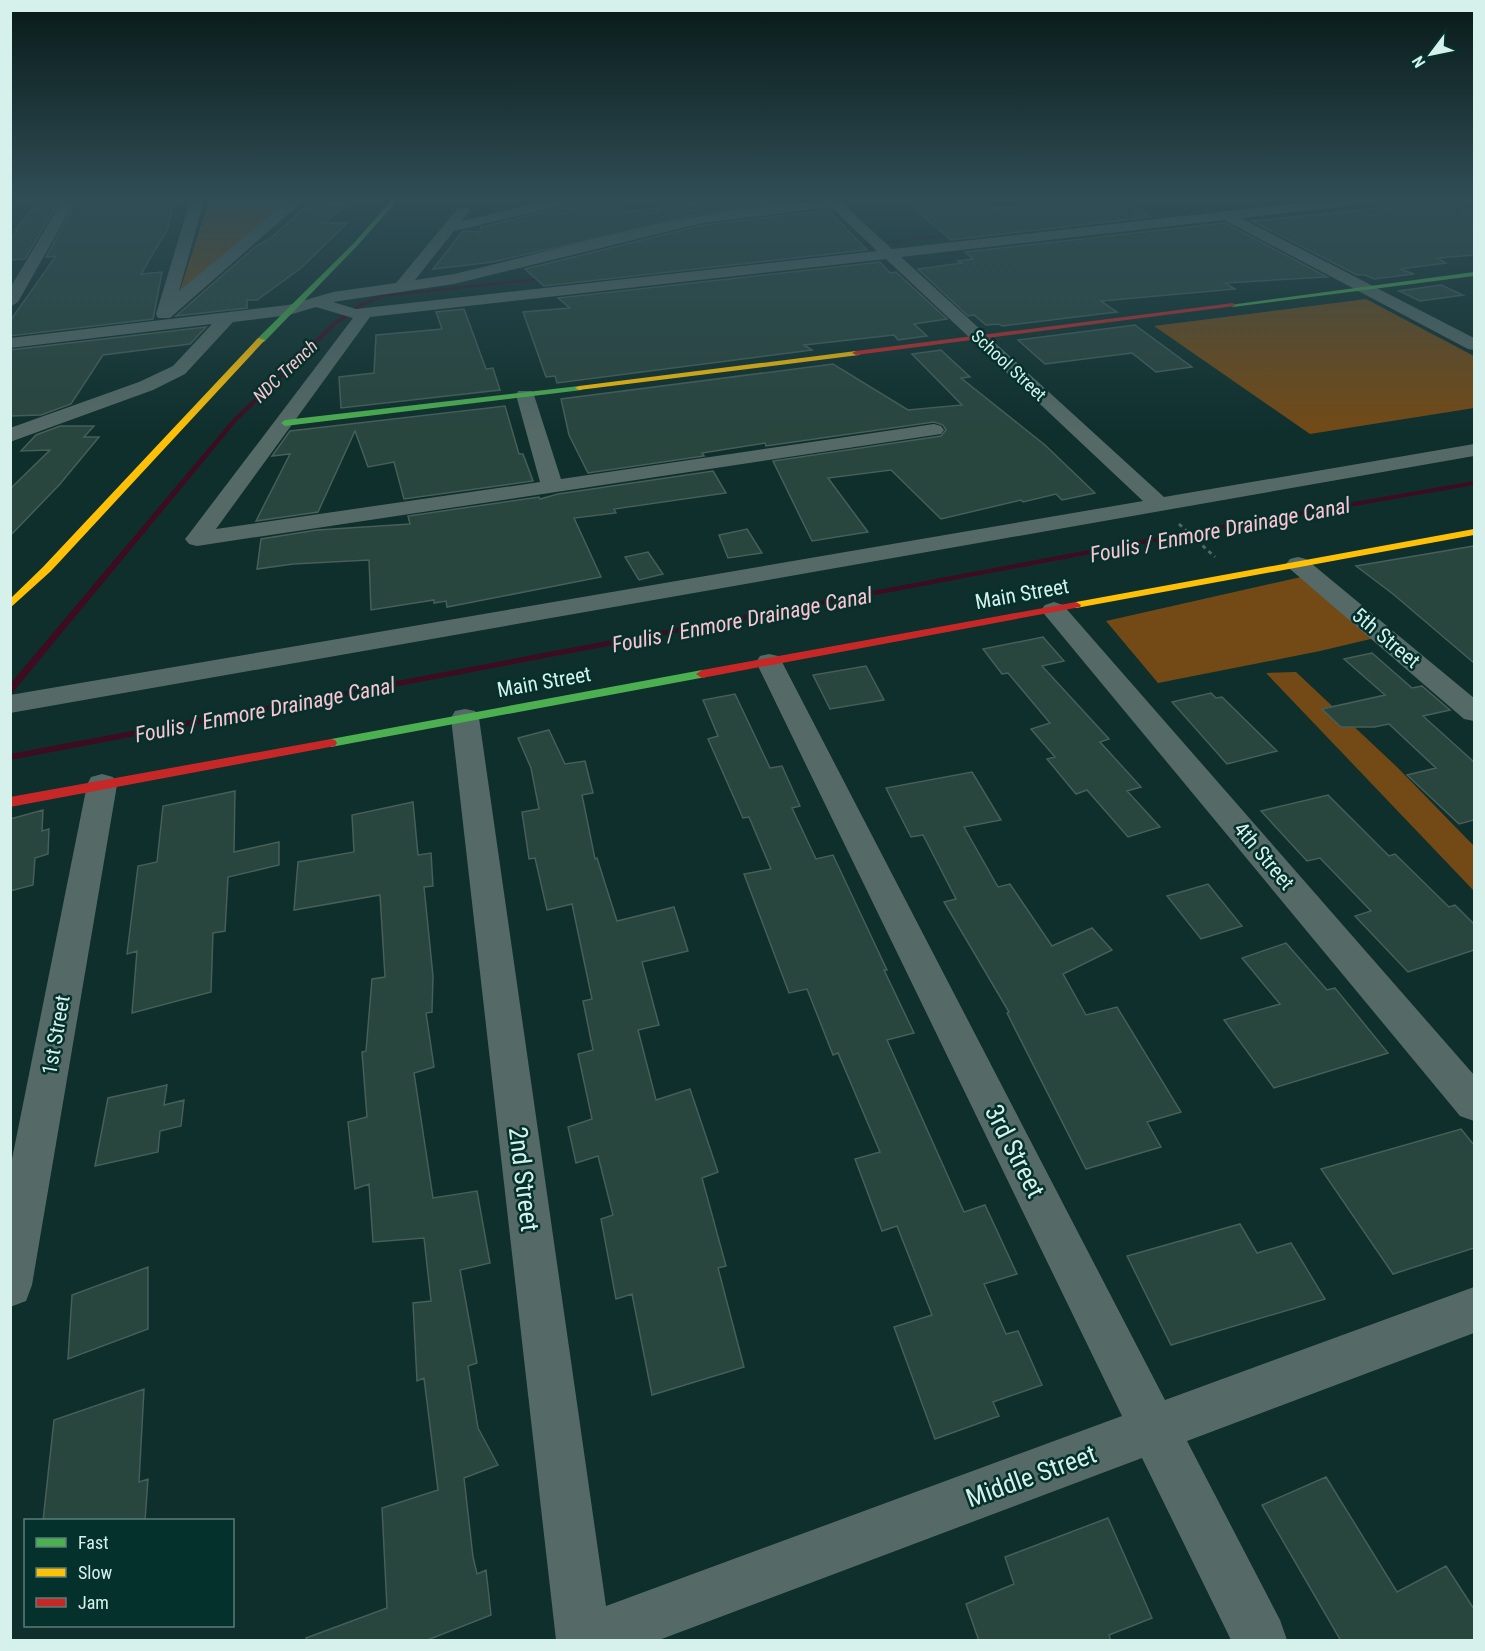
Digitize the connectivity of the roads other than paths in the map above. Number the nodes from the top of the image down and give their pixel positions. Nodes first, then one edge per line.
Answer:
1 (24, 278) edge
2 (174, 278) edge
3 (208, 278) edge
4 (322, 278) edge
5 (408, 278) edge
6 (458, 278) edge
7 (641, 278) edge
8 (916, 278) edge
9 (1344, 278) edge
10 (1442, 278) edge
11 (401, 287) junction
12 (1363, 288) junction
13 (316, 301) junction
14 (10, 302) edge
15 (289, 310) junction
16 (361, 314) junction
17 (228, 317) junction
18 (162, 318) junction
19 (979, 337) junction
20 (10, 343) edge
21 (1474, 345) edge
22 (525, 395) junction
23 (285, 423) junction
24 (934, 430) dead end
25 (10, 436) edge
26 (1474, 450) edge
27 (552, 485) junction
28 (1166, 511) junction
29 (1474, 532) edge
30 (1298, 564) junction
31 (10, 605) edge
32 (1054, 609) junction
33 (770, 662) junction
34 (10, 704) edge
35 (1474, 712) edge
36 (465, 718) junction
37 (102, 785) junction
38 (10, 802) edge
39 (1474, 1103) edge
40 (10, 1285) edge
41 (1474, 1310) edge
42 (1154, 1430) junction
43 (585, 1641) edge
44 (1260, 1641) edge

1 - 14 street
2 - 18 street
3 - 18 street
4 - 15 street
5 - 11 street
6 - 11 street
7 - 16 street
8 - 19 street, School Street
9 - 12 street
10 - 12 street
11 - 13 street
12 - 19 street
12 - 21 street
13 - 15 street
13 - 16 street
15 - 17 street
15 - 31 street
16 - 23 street
17 - 18 street
17 - 25 street
18 - 20 street
19 - 22 street
19 - 28 street, School Street
22 - 23 street
22 - 27 street
23 - 27 street
24 - 27 street
26 - 28 street
28 - 34 street
29 - 30 street, Main Street
30 - 32 street, Main Street
30 - 35 street, 5th Street
32 - 33 street, Main Street
32 - 39 street, 4th Street
33 - 36 street, Main Street
33 - 42 street, 3rd Street
36 - 37 street, Main Street
36 - 43 street, 2nd Street
37 - 38 street, Main Street
37 - 40 street, 1st Street
41 - 42 street, Middle Street
42 - 43 street, Middle Street
42 - 44 street, 3rd Street

